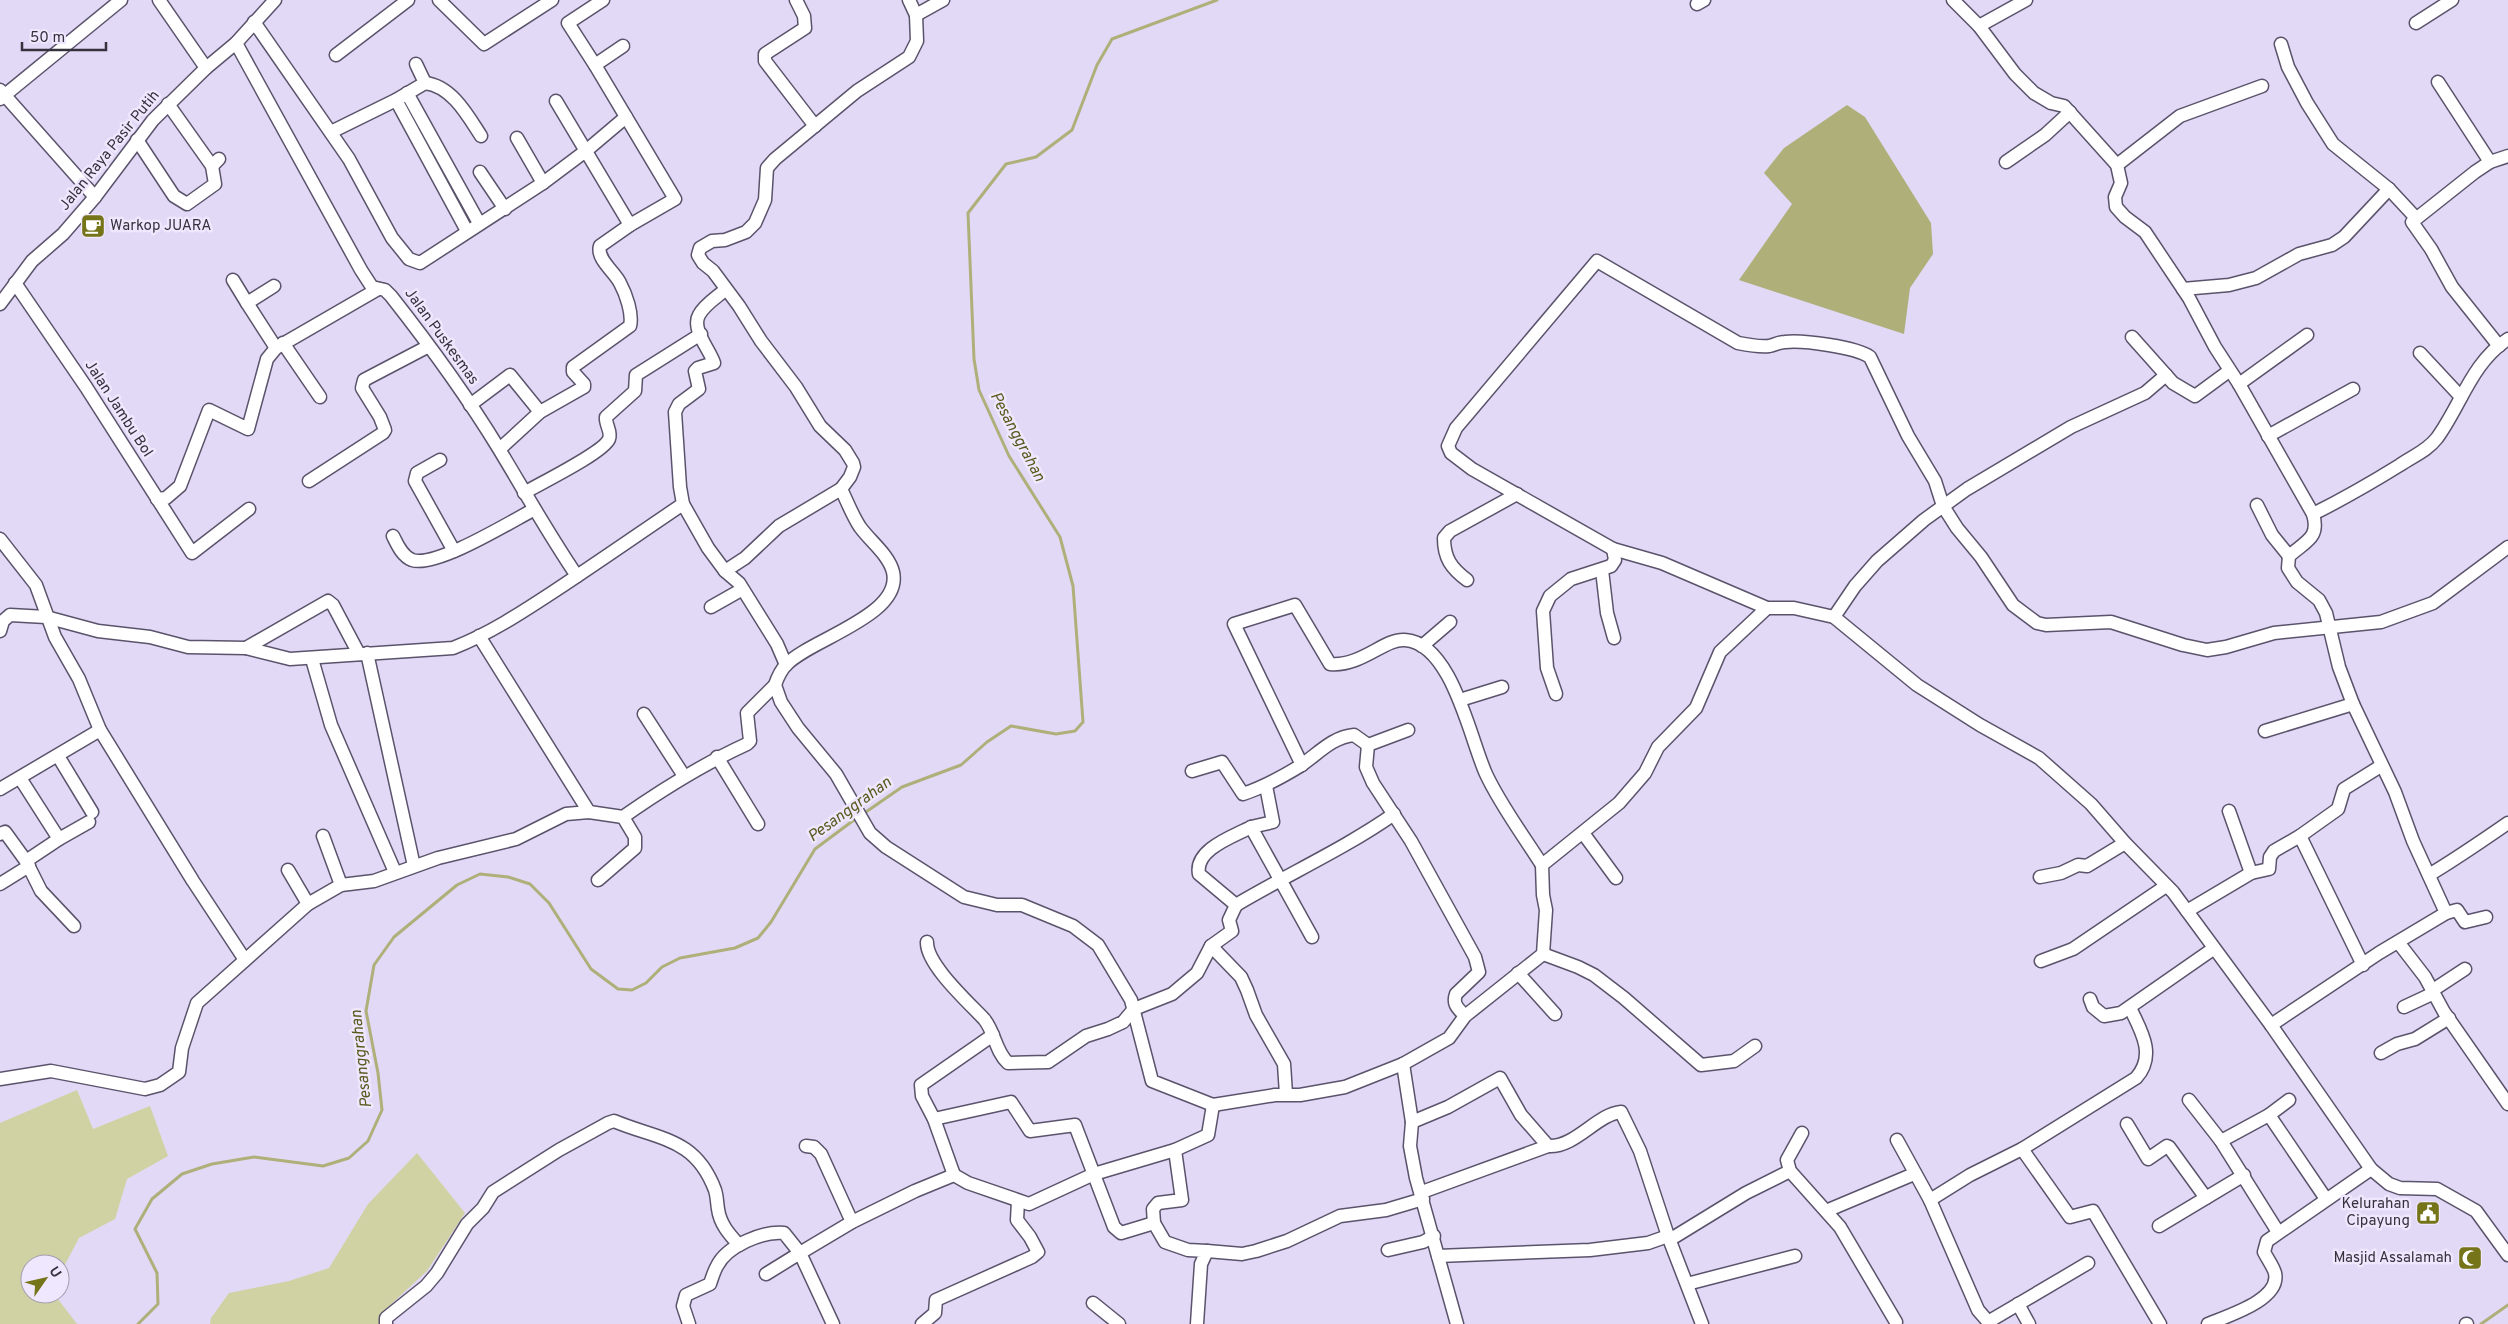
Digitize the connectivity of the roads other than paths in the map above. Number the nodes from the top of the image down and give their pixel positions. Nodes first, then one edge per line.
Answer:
1 (121, 0) edge
2 (159, 0) edge
3 (275, 0) edge
4 (408, 0) edge
5 (439, 0) edge
6 (552, 0) edge
7 (603, 0) edge
8 (796, 0) edge
9 (909, 0) edge
10 (943, 0) edge
11 (1953, 0) edge
12 (2026, 0) edge
13 (2452, 0) edge
14 (916, 15) junction
15 (254, 22) junction
16 (2416, 23) dead end
17 (1979, 26) junction
18 (236, 43) junction
19 (2281, 44) dead end
20 (623, 46) dead end
21 (336, 54) dead end
22 (416, 64) dead end
23 (595, 65) junction
24 (206, 68) junction
25 (2438, 82) dead end
26 (425, 83) junction
27 (2262, 86) dead end
28 (407, 93) junction
29 (1, 94) edge
30 (396, 100) junction
31 (556, 101) dead end
32 (168, 104) junction
33 (2070, 112) junction
34 (626, 117) junction
35 (815, 126) junction
36 (331, 132) junction
37 (481, 136) dead end
38 (517, 138) dead end
39 (137, 140) junction
40 (587, 150) junction
41 (2508, 156) edge
42 (2006, 162) dead end
43 (2490, 162) junction
44 (2117, 164) junction
45 (480, 172) dead end
46 (543, 183) junction
47 (2389, 189) junction
48 (95, 197) junction
49 (505, 209) junction
50 (2416, 218) junction
51 (479, 223) junction
52 (630, 225) junction
53 (467, 231) junction
54 (233, 280) dead end
55 (16, 283) junction
56 (274, 286) dead end
57 (378, 289) junction
58 (2183, 289) junction
59 (725, 290) junction
60 (247, 302) junction
61 (0, 304) edge
62 (700, 334) junction
63 (2307, 334) dead end
64 (2132, 337) dead end
65 (2503, 343) edge
66 (279, 346) junction
67 (427, 347) junction
68 (2420, 353) dead end
69 (2229, 371) junction
70 (2166, 375) junction
71 (2239, 384) junction
72 (2353, 389) dead end
73 (2461, 396) junction
74 (320, 397) dead end
75 (470, 405) junction
76 (540, 412) junction
77 (2268, 436) junction
78 (503, 446) dead end
79 (440, 460) dead end
80 (309, 481) dead end
81 (841, 489) junction
82 (524, 494) junction
83 (1517, 494) junction
84 (156, 498) junction
85 (684, 504) junction
86 (2257, 505) dead end
87 (1943, 506) junction
88 (249, 509) dead end
89 (533, 510) junction
90 (2313, 514) junction
91 (393, 536) dead end
92 (0, 539) edge
93 (2508, 547) edge
94 (1613, 549) junction
95 (454, 551) junction
96 (2289, 556) junction
97 (1602, 570) junction
98 (726, 571) junction
99 (577, 576) junction
100 (1467, 580) dead end
101 (742, 590) junction
102 (711, 607) dead end
103 (1767, 608) junction
104 (46, 617) junction
105 (1834, 617) junction
106 (1450, 622) dead end
107 (2330, 627) junction
108 (0, 631) edge
109 (479, 636) junction
110 (1614, 638) dead end
111 (1422, 646) junction
112 (246, 648) junction
113 (363, 654) junction
114 (312, 659) junction
115 (786, 664) junction
116 (775, 685) junction
117 (1502, 687) dead end
118 (1556, 694) dead end
119 (1460, 700) junction
120 (2353, 704) junction
121 (644, 714) dead end
122 (100, 730) junction
123 (1408, 730) dead end
124 (2265, 731) dead end
125 (1368, 745) junction
126 (58, 756) junction
127 (717, 757) junction
128 (1302, 765) junction
129 (2381, 766) junction
130 (1192, 771) dead end
131 (684, 776) junction
132 (20, 778) junction
133 (1266, 786) junction
134 (0, 789) edge
135 (2229, 811) dead end
136 (589, 812) junction
137 (1394, 814) junction
138 (624, 817) junction
139 (2508, 823) edge
140 (758, 824) dead end
141 (1251, 827) junction
142 (1584, 833) junction
143 (0, 834) edge
144 (322, 836) dead end
145 (2300, 836) junction
146 (59, 839) junction
147 (2125, 844) junction
148 (28, 864) junction
149 (1542, 865) junction
150 (414, 866) junction
151 (288, 870) dead end
152 (396, 872) junction
153 (2251, 873) junction
154 (2429, 875) junction
155 (1616, 878) dead end
156 (2040, 878) dead end
157 (1279, 879) junction
158 (598, 880) dead end
159 (0, 884) edge
160 (341, 886) junction
161 (2166, 886) junction
162 (308, 904) junction
163 (1236, 905) junction
164 (2186, 911) junction
165 (2446, 913) junction
166 (2486, 917) dead end
167 (74, 926) dead end
168 (1312, 937) dead end
169 (927, 942) dead end
170 (2398, 942) junction
171 (1211, 946) junction
172 (2213, 949) junction
173 (1543, 954) junction
174 (245, 960) junction
175 (2041, 961) dead end
176 (2362, 965) junction
177 (2465, 969) dead end
178 (1518, 973) junction
179 (2433, 992) junction
180 (2090, 999) dead end
181 (2404, 1007) dead end
182 (2130, 1008) junction
183 (1134, 1009) junction
184 (1555, 1014) dead end
185 (1465, 1016) junction
186 (2449, 1018) junction
187 (2271, 1025) junction
188 (993, 1035) junction
189 (1755, 1046) dead end
190 (2381, 1053) dead end
191 (1403, 1064) junction
192 (0, 1079) edge
193 (1286, 1094) junction
194 (2189, 1100) dead end
195 (2289, 1100) dead end
196 (2508, 1104) edge
197 (1213, 1105) junction
198 (2269, 1115) junction
199 (934, 1119) junction
200 (1412, 1122) junction
201 (2127, 1124) dead end
202 (1802, 1133) dead end
203 (1897, 1140) dead end
204 (2221, 1141) junction
205 (806, 1146) dead end
206 (1548, 1146) junction
207 (2022, 1149) junction
208 (1175, 1150) junction
209 (2371, 1169) junction
210 (1790, 1171) junction
211 (1094, 1174) junction
212 (1914, 1174) junction
213 (954, 1175) junction
214 (2244, 1175) junction
215 (1423, 1195) junction
216 (2206, 1198) junction
217 (2326, 1198) junction
218 (1930, 1200) junction
219 (1018, 1201) junction
220 (1826, 1211) junction
221 (852, 1222) junction
222 (1154, 1223) junction
223 (2159, 1226) dead end
224 (2278, 1232) junction
225 (1434, 1236) junction
226 (1669, 1238) junction
227 (739, 1245) junction
228 (1388, 1250) dead end
229 (1207, 1251) junction
230 (800, 1253) junction
231 (2508, 1255) edge
232 (1438, 1256) junction
233 (1795, 1256) dead end
234 (2088, 1263) dead end
235 (766, 1274) dead end
236 (1687, 1284) junction
237 (1093, 1303) dead end
238 (2018, 1304) junction
239 (1896, 1322) dead end
240 (1989, 1323) edge
241 (2214, 1323) edge
242 (386, 1324) edge
243 (689, 1324) edge
244 (833, 1324) edge
245 (922, 1324) edge
246 (1119, 1324) edge
247 (1197, 1324) edge
248 (1457, 1324) edge
249 (1702, 1324) edge
250 (2029, 1324) edge
251 (2160, 1324) edge

1 - 29 street
2 - 24 street
3 - 15 street, Jalan Raya Pasir Putih
4 - 21 street
5 - 6 street
7 - 23 street
8 - 35 street
9 - 14 street
10 - 14 street
11 - 17 street
12 - 17 street
13 - 16 street
14 - 35 street
15 - 18 street, Jalan Raya Pasir Putih
15 - 36 street
17 - 33 street
18 - 24 street, Jalan Raya Pasir Putih
18 - 57 street, Jalan Puskesmas
19 - 47 street
20 - 23 street
22 - 26 street
23 - 34 street
24 - 32 street, Jalan Raya Pasir Putih
25 - 43 street
26 - 28 street
26 - 37 street
27 - 44 street
28 - 30 street
28 - 51 street
29 - 48 street
30 - 36 street
30 - 53 street
31 - 40 street
32 - 39 street, Jalan Raya Pasir Putih
32 - 39 street
33 - 42 street
33 - 44 street
34 - 40 street
34 - 52 street
35 - 59 street
36 - 53 street
38 - 46 street
39 - 48 street, Jalan Raya Pasir Putih
40 - 46 street
40 - 52 street
41 - 43 street
43 - 50 street
44 - 58 street
45 - 49 street
46 - 49 street
47 - 50 street
47 - 58 street
48 - 55 street, Jalan Raya Pasir Putih
49 - 51 street
50 - 65 street
51 - 53 street
52 - 76 street
54 - 60 street
55 - 61 street, Jalan Raya Pasir Putih
55 - 84 street, Jalan Jambu Bol
56 - 60 street
57 - 66 street
57 - 67 street, Jalan Puskesmas
58 - 69 street
59 - 62 street
59 - 81 street
60 - 66 street
62 - 82 street
62 - 85 street
63 - 71 street
64 - 70 street
65 - 73 street
66 - 74 street
66 - 84 street
67 - 75 street, Jalan Puskesmas
67 - 80 street
68 - 73 street
69 - 70 street
69 - 71 street
70 - 87 street
71 - 77 street
72 - 77 street
73 - 90 street
75 - 76 street
75 - 82 street, Jalan Puskesmas
76 - 78 street
77 - 90 street
79 - 95 street
81 - 98 street
81 - 115 street
82 - 89 street, Jalan Puskesmas
83 - 87 street
83 - 94 street
83 - 100 street
84 - 88 street, Jalan Jambu Bol
85 - 98 street
85 - 99 street
86 - 96 street
87 - 105 street
87 - 107 street
89 - 95 street
89 - 99 street, Jalan Puskesmas
90 - 96 street
91 - 95 street
92 - 104 street
93 - 107 street
94 - 97 street
94 - 103 street
96 - 107 street
97 - 110 street
97 - 118 street
98 - 101 street
99 - 109 street
101 - 102 street
101 - 115 street
103 - 105 street
103 - 142 street
104 - 108 street
104 - 112 street
104 - 122 street
105 - 147 street
106 - 111 street
107 - 120 street
109 - 113 street
109 - 136 street
111 - 119 street
111 - 128 street
112 - 113 street
112 - 114 street
113 - 114 street
113 - 150 street
114 - 152 street
115 - 116 street
116 - 127 street
116 - 183 street
117 - 119 street
119 - 149 street
120 - 124 street
120 - 129 street
121 - 131 street
122 - 126 street
122 - 174 street
123 - 125 street
125 - 128 street
125 - 137 street
126 - 132 street
126 - 146 street
127 - 131 street
127 - 140 street
128 - 133 street
129 - 145 street
129 - 154 street
130 - 133 street
131 - 138 street
132 - 134 street
132 - 146 street
133 - 141 street
135 - 153 street
136 - 138 street
136 - 150 street
137 - 157 street
137 - 185 street
138 - 158 street
139 - 154 street
141 - 157 street
141 - 163 street
142 - 149 street
142 - 155 street
143 - 148 street
144 - 160 street
145 - 153 street
145 - 176 street
146 - 148 street
147 - 156 street
147 - 161 street
148 - 159 street
148 - 167 street
149 - 173 street
150 - 152 street
151 - 162 street
152 - 160 street
153 - 164 street
154 - 165 street
157 - 163 street
157 - 168 street
160 - 162 street
161 - 164 street
161 - 175 street
162 - 174 street
163 - 171 street
164 - 172 street
165 - 166 street
165 - 170 street
169 - 188 street
170 - 176 street
170 - 179 street
171 - 183 street
171 - 193 street
172 - 182 street
172 - 187 street
173 - 178 street
173 - 189 street
174 - 192 street
176 - 187 street
177 - 179 street
178 - 184 street
178 - 185 street
179 - 181 street
179 - 186 street
180 - 182 street
182 - 207 street
183 - 188 street
183 - 197 street
185 - 191 street
186 - 190 street
186 - 196 street
187 - 209 street
188 - 199 street
191 - 193 street
191 - 200 street
193 - 197 street
194 - 204 street
195 - 198 street
197 - 208 street
198 - 204 street
198 - 217 street
199 - 211 street
199 - 213 street
200 - 206 street
200 - 215 street
201 - 216 street
202 - 210 street
203 - 212 street
204 - 214 street
205 - 221 street
206 - 215 street
206 - 226 street
207 - 218 street
207 - 251 street
208 - 211 street
208 - 222 street
209 - 217 street
209 - 231 street
210 - 220 street
210 - 226 street
211 - 219 street
211 - 222 street
212 - 218 street
212 - 220 street
213 - 219 street
213 - 221 street
214 - 216 street
214 - 224 street
215 - 225 street
215 - 229 street
216 - 223 street
217 - 224 street
218 - 240 street
219 - 245 street
220 - 239 street
221 - 230 street
222 - 229 street
224 - 241 street
225 - 228 street
225 - 232 street
226 - 232 street
226 - 236 street
227 - 230 street
227 - 242 street
227 - 243 street
229 - 247 street
230 - 235 street
230 - 244 street
232 - 248 street
233 - 236 street
234 - 238 street
236 - 249 street
237 - 246 street
238 - 240 street
238 - 250 street

